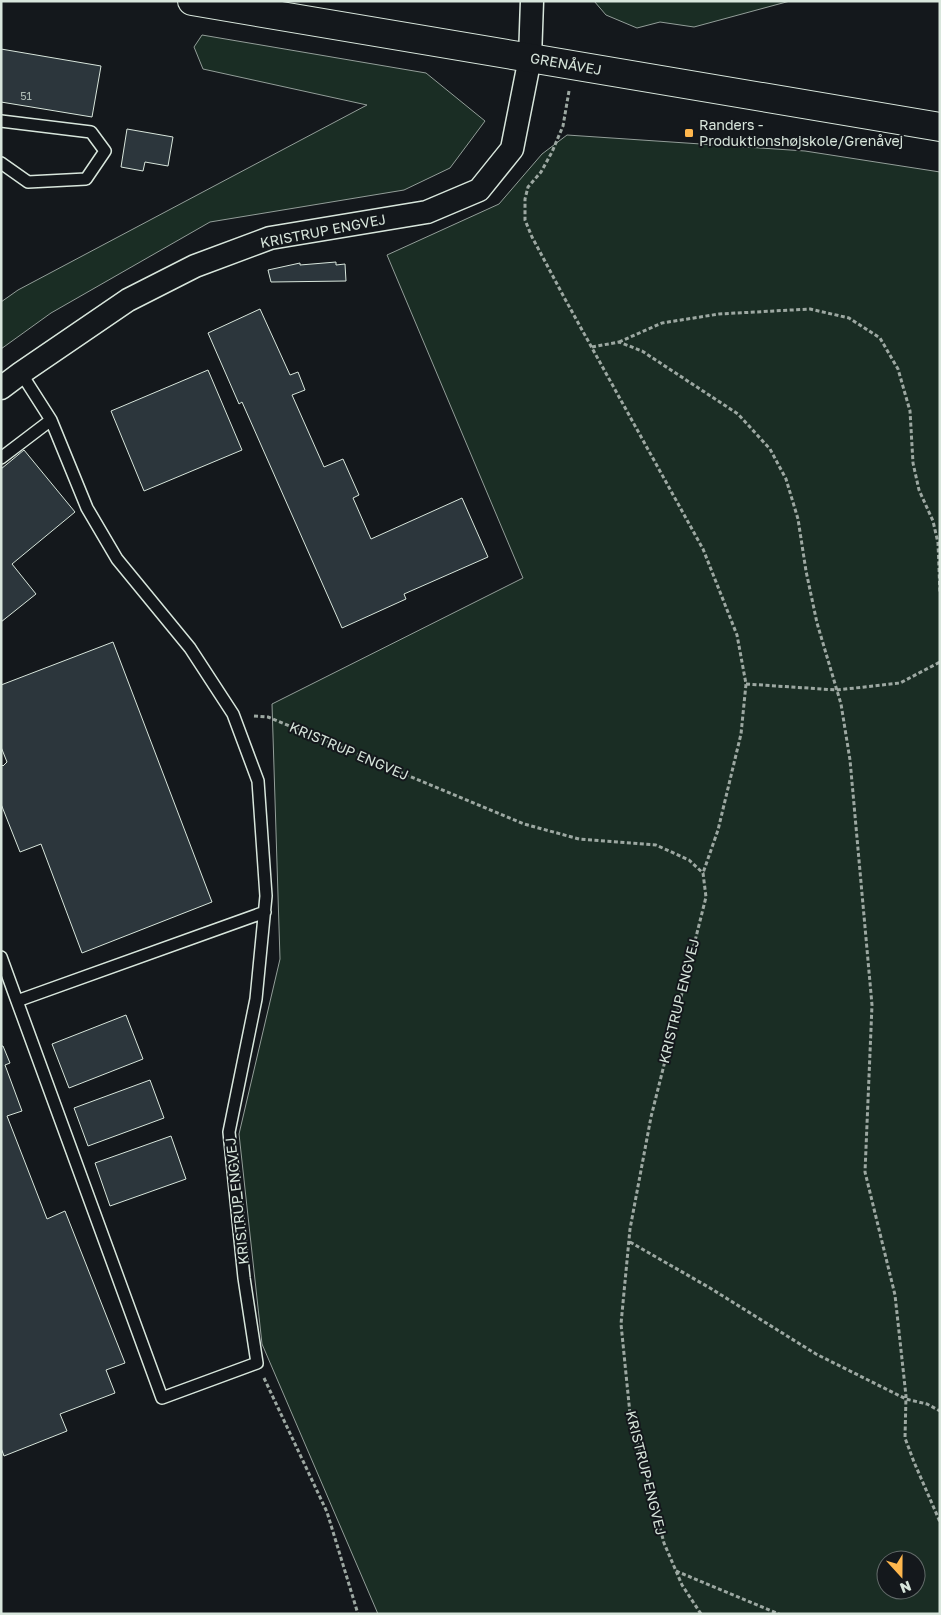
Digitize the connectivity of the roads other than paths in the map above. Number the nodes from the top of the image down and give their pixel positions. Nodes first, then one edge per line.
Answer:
1 (192, 1) edge
2 (532, 1) edge
3 (530, 58) junction
4 (1, 121) edge
5 (940, 127) edge
6 (1, 163) edge
7 (21, 372) junction
8 (1, 388) edge
9 (51, 420) junction
10 (1, 458) edge
11 (265, 912) junction
12 (1, 958) edge
13 (17, 1001) junction

1 - 3 street, GRENÅVEJ
2 - 3 street, KRISTRUP ENGVEJ
3 - 5 street, GRENÅVEJ
3 - 7 street, KRISTRUP ENGVEJ
4 - 6 lane
7 - 8 street, KRISTRUP ENGVEJ
7 - 9 lane, KRISTRUP ENGVEJ
9 - 10 lane
9 - 11 lane, KRISTRUP ENGVEJ
11 - 13 lane
11 - 13 lane, KRISTRUP ENGVEJ
12 - 13 lane

